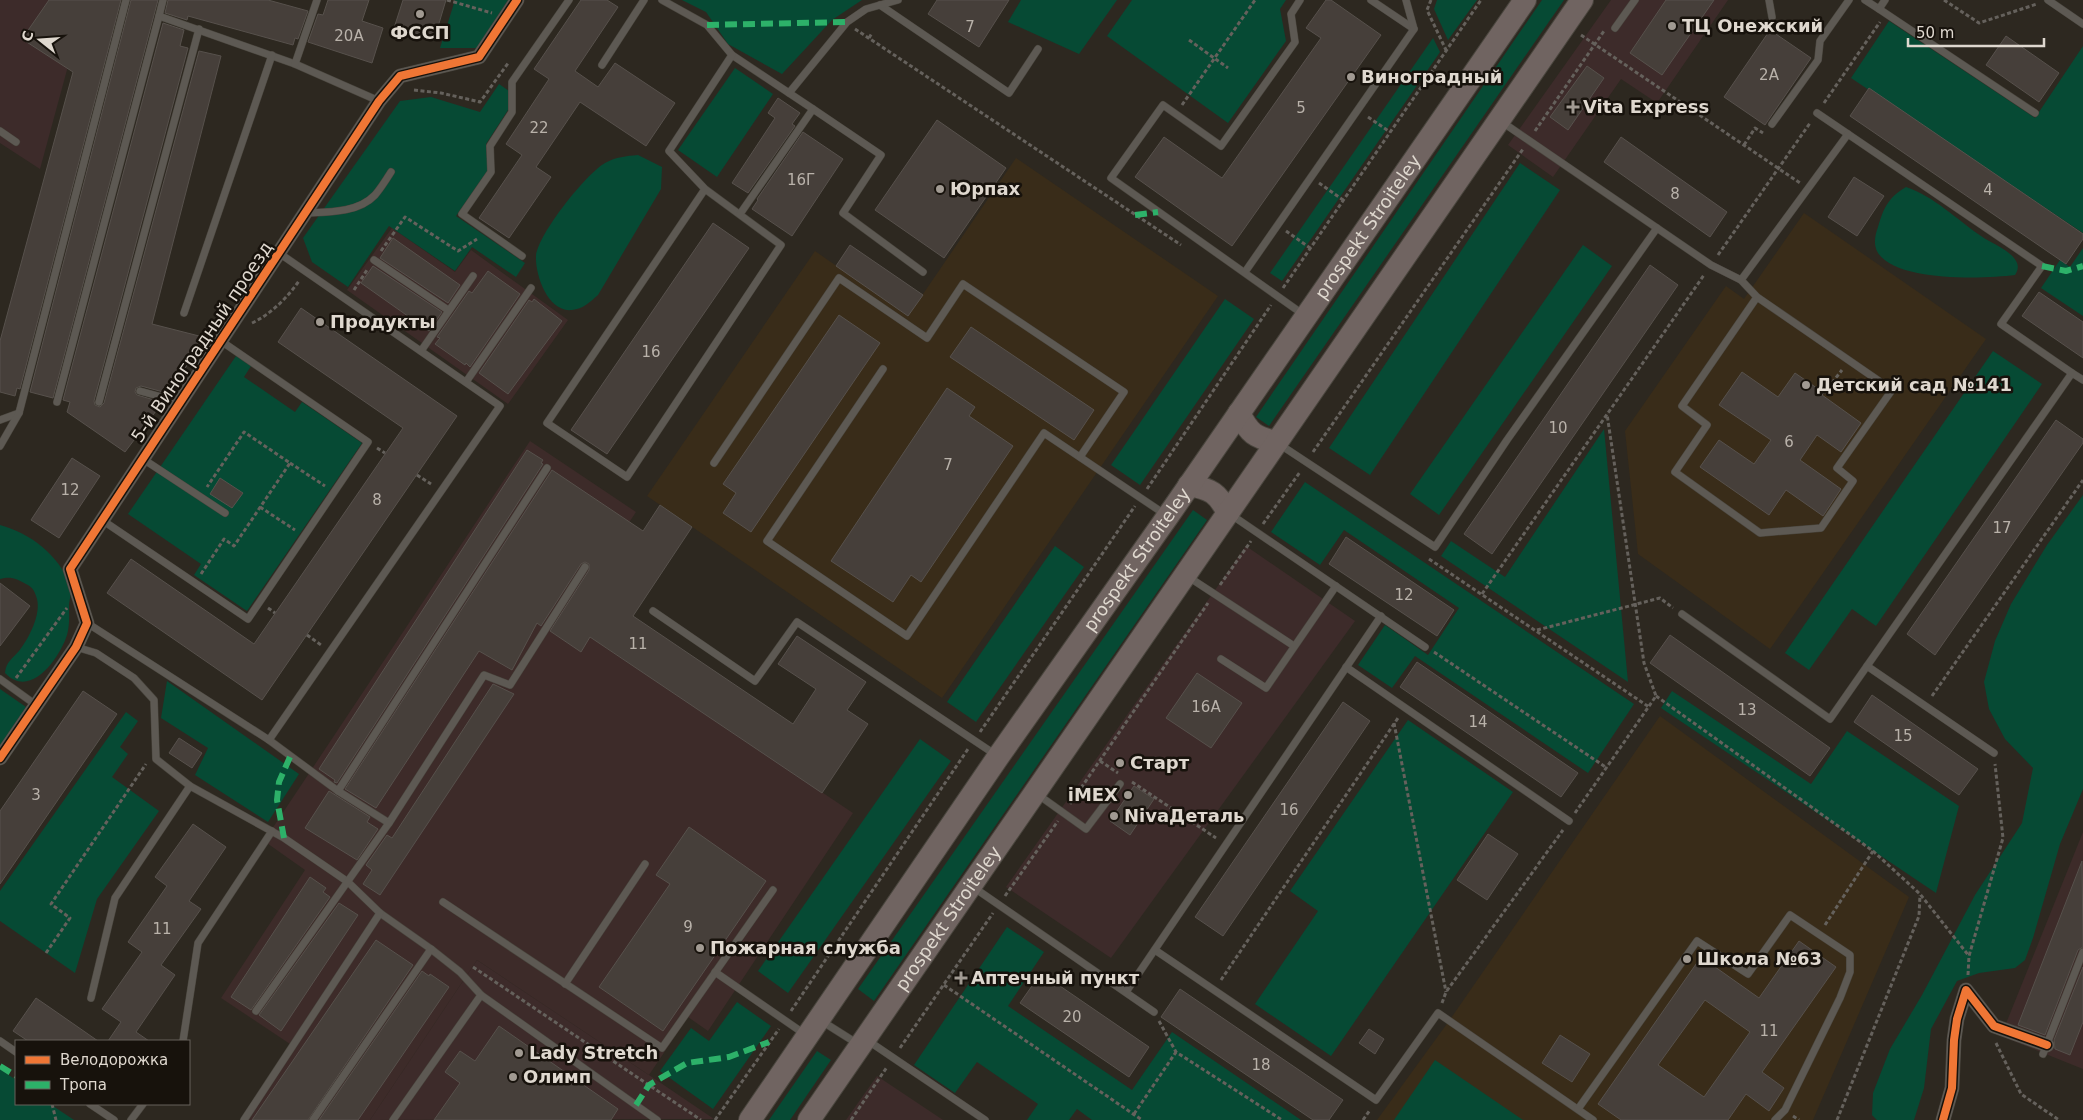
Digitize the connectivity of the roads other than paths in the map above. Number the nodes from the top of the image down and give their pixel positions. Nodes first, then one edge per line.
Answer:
1 (126, 0) edge
2 (164, 0) edge
3 (317, 0) edge
4 (517, 0) edge
5 (569, 0) edge
6 (644, 0) edge
7 (662, 0) edge
8 (898, 0) edge
9 (1300, 0) edge
10 (1371, 0) edge
11 (1406, 0) edge
12 (1525, 0) edge
13 (1582, 0) edge
14 (1635, 0) edge
15 (1769, 0) edge
16 (1849, 0) edge
17 (1865, 0) edge
18 (1885, 0) edge
19 (2048, 0) edge
20 (880, 5) junction
21 (1878, 9) junction
22 (159, 16) junction
23 (1772, 17) dead end
24 (2083, 24) edge
25 (1612, 26) road end
26 (199, 29) junction
27 (1414, 29) junction
28 (1038, 49) dead end
29 (272, 55) junction
30 (732, 55) junction
31 (296, 64) junction
32 (602, 65) dead end
33 (789, 93) junction
34 (379, 101) junction
35 (813, 109) junction
36 (1817, 113) road end
37 (2035, 114) dead end
38 (1500, 120) junction
39 (1772, 124) road end
40 (0, 131) edge
41 (1848, 134) junction
42 (16, 142) dead end
43 (391, 172) dead end
44 (705, 189) junction
45 (304, 213) junction
46 (740, 214) junction
47 (1657, 228) junction
48 (279, 253) junction
49 (522, 256) dead end
50 (374, 260) road end
51 (923, 272) dead end
52 (1245, 272) junction
53 (472, 276) dead end
54 (1741, 280) junction
55 (531, 288) dead end
56 (1757, 297) junction
57 (448, 310) junction
58 (184, 312) dead end
59 (1306, 316) junction
60 (220, 341) junction
61 (421, 351) junction
62 (882, 369) dead end
63 (2072, 373) junction
64 (2083, 380) edge
65 (466, 382) junction
66 (140, 391) dead end
67 (57, 402) dead end
68 (99, 402) dead end
69 (180, 402) junction
70 (19, 413) junction
71 (1239, 413) junction
72 (0, 420) edge
73 (1277, 442) junction
74 (0, 446) edge
75 (1080, 457) junction
76 (143, 458) junction
77 (714, 463) dead end
78 (547, 468) dead end
79 (1189, 485) junction
80 (225, 513) dead end
81 (1228, 513) junction
82 (1168, 516) junction
83 (102, 520) junction
84 (584, 567) dead end
85 (1185, 574) junction
86 (1336, 586) junction
87 (653, 611) dead end
88 (1682, 614) road end
89 (1381, 616) junction
90 (87, 623) junction
91 (1294, 646) junction
92 (1425, 646) road end
93 (76, 647) junction
94 (1221, 659) dead end
95 (1867, 666) junction
96 (1346, 667) junction
97 (0, 679) edge
98 (36, 705) junction
99 (269, 740) junction
100 (1994, 753) road end
101 (998, 756) junction
102 (0, 758) edge
103 (1120, 784) dead end
104 (190, 786) junction
105 (338, 791) junction
106 (1034, 792) junction
107 (1569, 822) road end
108 (389, 823) junction
109 (272, 830) junction
110 (645, 864) dead end
111 (348, 882) junction
112 (971, 885) junction
113 (774, 890) dead end
114 (443, 902) dead end
115 (380, 913) junction
116 (431, 949) junction
117 (1155, 950) junction
118 (2083, 952) edge
119 (715, 972) junction
120 (565, 984) junction
121 (1126, 992) junction
122 (481, 995) junction
123 (91, 998) dead end
124 (256, 1011) dead end
125 (1154, 1012) road end
126 (814, 1028) junction
127 (182, 1040) edge
128 (0, 1041) edge
129 (863, 1042) junction
130 (2045, 1050) joint
131 (15, 1051) edge
132 (92, 1105) edge
133 (142, 1105) edge
134 (1578, 1109) junction
135 (114, 1120) edge
136 (131, 1120) edge
137 (244, 1120) edge
138 (312, 1120) edge
139 (393, 1120) edge
140 (657, 1120) edge
141 (750, 1120) edge
142 (809, 1120) edge
143 (985, 1120) edge
144 (1593, 1120) edge
145 (1775, 1120) edge
146 (1943, 1120) edge

1 - 70 lane
2 - 22 lane
3 - 31 lane
4 - 34 street, 5-й Виноградный проезд
5 - 49 lane
6 - 32 lane
7 - 30 lane
8 - 20 lane
9 - 52 lane
10 - 27 lane
11 - 27 lane
12 - 59 main road, prospekt Stroiteley
13 - 38 main road, prospekt Stroiteley
14 - 25 lane
15 - 23 lane
16 - 39 lane
17 - 21 lane
18 - 21 lane
19 - 24 lane
20 - 28 lane
20 - 33 lane
21 - 37 lane
22 - 26 lane
22 - 67 lane
26 - 29 lane
26 - 68 lane
27 - 52 lane
29 - 31 lane
29 - 58 lane
30 - 33 lane
30 - 44 lane
31 - 34 lane
33 - 35 lane
34 - 45 street, 5-й Виноградный проезд
35 - 46 lane
35 - 51 lane
36 - 41 lane
38 - 47 lane
38 - 73 main road, prospekt Stroiteley
40 - 42 lane
41 - 54 lane
41 - 63 lane
43 - 45 lane
44 - 46 lane
44 - 46 lane
45 - 48 street, 5-й Виноградный проезд
47 - 54 lane
47 - 73 lane
48 - 60 street, 5-й Виноградный проезд
48 - 61 lane
50 - 57 lane
52 - 59 lane
53 - 57 lane
54 - 56 lane
55 - 65 lane
56 - 56 lane
57 - 61 lane
59 - 71 main road, prospekt Stroiteley
60 - 69 street, 5-й Виноградный проезд
60 - 83 lane
61 - 65 lane
62 - 75 lane
63 - 64 lane
63 - 95 lane
65 - 99 lane
66 - 69 lane
69 - 76 street, 5-й Виноградный проезд
70 - 72 lane
70 - 74 lane
71 - 73 main road
71 - 79 main road, prospekt Stroiteley
73 - 81 main road, prospekt Stroiteley
75 - 77 lane
75 - 82 lane
76 - 80 lane
76 - 83 street, 5-й Виноградный проезд
78 - 105 lane
79 - 81 main road
79 - 82 main road, prospekt Stroiteley
81 - 85 main road, prospekt Stroiteley
81 - 86 lane
82 - 101 main road, prospekt Stroiteley
83 - 90 street, 5-й Виноградный проезд
84 - 108 lane
85 - 91 lane
85 - 106 main road, prospekt Stroiteley
86 - 89 lane
86 - 91 lane
87 - 101 lane
88 - 95 lane
89 - 92 lane
89 - 96 lane
90 - 93 street
90 - 99 lane
91 - 94 lane
93 - 98 street
93 - 104 lane
95 - 100 lane
96 - 107 lane
96 - 117 lane
97 - 98 lane
98 - 102 street
99 - 105 lane
101 - 126 main road, prospekt Stroiteley
103 - 106 lane
104 - 109 lane
104 - 123 lane
105 - 108 lane
106 - 112 main road, prospekt Stroiteley
108 - 111 lane
109 - 111 lane
109 - 127 lane
110 - 120 lane
111 - 115 lane
111 - 124 lane
112 - 121 lane
112 - 129 main road, prospekt Stroiteley
113 - 119 lane
114 - 120 lane
115 - 116 lane
115 - 137 lane
116 - 122 lane
116 - 138 lane
117 - 121 lane
117 - 134 lane
118 - 130 lane
119 - 120 lane
119 - 126 lane
121 - 125 lane
122 - 139 lane
122 - 140 lane
126 - 129 lane
126 - 141 main road, prospekt Stroiteley
128 - 131 lane
129 - 142 main road, prospekt Stroiteley
129 - 143 lane
130 - 146 street
132 - 135 lane
133 - 136 lane
134 - 144 lane
134 - 145 lane

